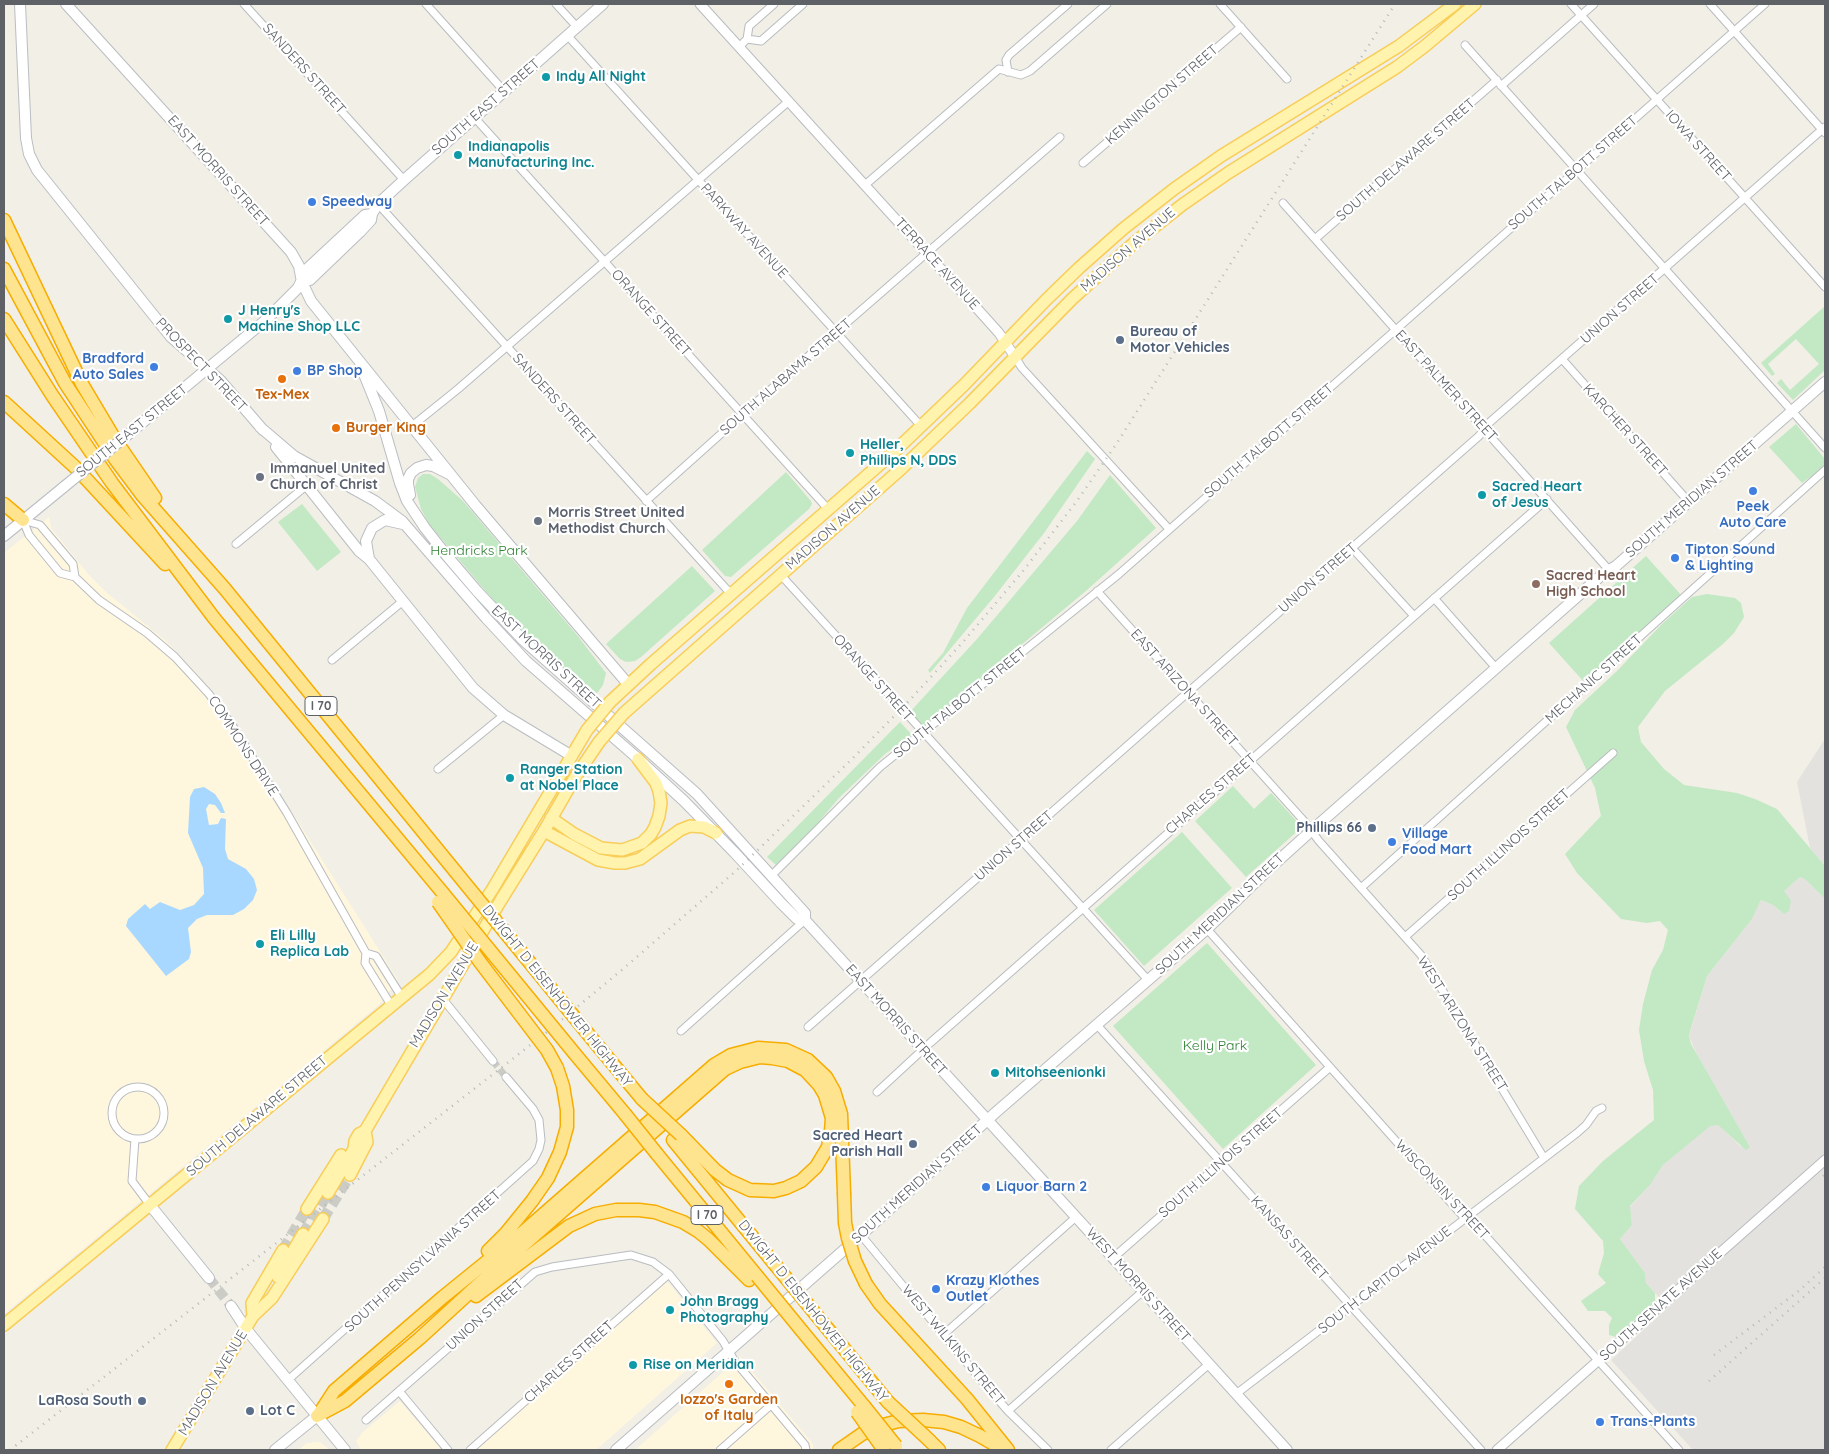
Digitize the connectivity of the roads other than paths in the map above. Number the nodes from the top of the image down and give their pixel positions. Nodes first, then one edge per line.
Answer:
1 (20, 4) edge
2 (66, 4) edge
3 (244, 4) edge
4 (426, 4) edge
5 (556, 4) edge
6 (603, 4) edge
7 (700, 4) edge
8 (774, 4) edge
9 (803, 4) edge
10 (1068, 4) edge
11 (1107, 4) edge
12 (1220, 4) edge
13 (1455, 4) edge
14 (1475, 4) edge
15 (1571, 4) edge
16 (1594, 4) edge
17 (1710, 4) edge
18 (1765, 4) edge
19 (1581, 15) junction
20 (577, 27) junction
21 (1241, 27) junction
22 (1734, 31) junction
23 (567, 35) junction
24 (747, 39) junction
25 (1464, 45) dead end
26 (739, 47) junction
27 (1008, 72) junction
28 (1287, 79) dead end
29 (1499, 83) junction
30 (504, 91) junction
31 (1656, 99) junction
32 (788, 101) junction
33 (474, 118) junction
34 (1824, 130) edge
35 (1060, 136) dead end
36 (1084, 163) dead end
37 (1576, 170) junction
38 (697, 179) junction
39 (404, 180) junction
40 (865, 185) junction
41 (1745, 198) junction
42 (378, 204) junction
43 (1283, 204) dead end
44 (4, 220) edge
45 (1315, 240) junction
46 (928, 254) junction
47 (604, 261) junction
48 (4, 269) edge
49 (1665, 269) junction
50 (302, 282) junction
51 (1825, 287) edge
52 (4, 320) edge
53 (1396, 329) junction
54 (836, 333) junction
55 (1006, 342) junction
56 (506, 347) junction
57 (350, 350) junction
58 (1015, 357) junction
59 (1562, 359) junction
60 (207, 369) junction
61 (1825, 382) edge
62 (4, 402) edge
63 (1792, 411) junction
64 (743, 414) junction
65 (412, 426) junction
66 (921, 426) junction
67 (260, 427) junction
68 (1484, 429) junction
69 (1825, 448) edge
70 (1825, 470) edge
71 (452, 475) junction
72 (307, 485) junction
73 (1547, 499) junction
74 (646, 501) junction
75 (1689, 502) junction
76 (4, 504) edge
77 (828, 509) junction
78 (23, 520) junction
79 (408, 528) junction
80 (425, 528) junction
81 (1169, 529) junction
82 (4, 536) edge
83 (185, 544) junction
84 (236, 544) dead end
85 (1352, 548) junction
86 (369, 559) junction
87 (1609, 570) junction
88 (780, 574) junction
89 (75, 577) junction
90 (1097, 591) junction
91 (731, 594) junction
92 (1434, 598) junction
93 (403, 601) junction
94 (1414, 616) junction
95 (214, 618) junction
96 (332, 660) dead end
97 (1496, 668) junction
98 (628, 684) junction
99 (1188, 692) junction
100 (504, 715) junction
101 (923, 733) junction
102 (1613, 753) dead end
103 (572, 756) junction
104 (638, 759) junction
105 (1250, 760) junction
106 (438, 769) dead end
107 (551, 818) junction
108 (1311, 830) junction
109 (544, 831) junction
110 (716, 833) junction
111 (1020, 840) junction
112 (772, 876) junction
113 (1361, 888) junction
114 (492, 890) joint
115 (440, 897) junction
116 (1082, 908) junction
117 (805, 920) junction
118 (1207, 929) junction
119 (1405, 937) junction
120 (366, 952) junction
121 (1148, 980) junction
122 (860, 981) junction
123 (401, 996) junction
124 (442, 998) junction
125 (391, 1004) junction
126 (1097, 1025) junction
127 (808, 1027) dead end
128 (681, 1031) dead end
129 (924, 1050) junction
130 (493, 1061) tunnel mouth
131 (1329, 1068) junction
132 (506, 1077) tunnel mouth
133 (877, 1092) dead end
134 (1602, 1108) dead end
135 (987, 1120) junction
136 (365, 1131) junction
137 (677, 1138) junction
138 (135, 1139) junction
139 (355, 1141) junction
140 (1544, 1158) junction
141 (1825, 1160) edge
142 (1221, 1162) junction
143 (350, 1175) tunnel mouth
144 (328, 1193) tunnel mouth
145 (150, 1205) junction
146 (308, 1209) tunnel mouth
147 (1076, 1217) junction
148 (1466, 1218) junction
149 (323, 1219) tunnel mouth
150 (303, 1234) tunnel mouth
151 (861, 1235) junction
152 (283, 1250) tunnel mouth
153 (1113, 1258) junction
154 (669, 1274) junction
155 (209, 1278) tunnel mouth
156 (753, 1278) junction
157 (1143, 1291) junction
158 (443, 1297) junction
159 (266, 1303) junction
160 (231, 1306) tunnel mouth
161 (1351, 1306) junction
162 (254, 1316) junction
163 (4, 1325) edge
164 (246, 1329) junction
165 (943, 1335) junction
166 (420, 1338) junction
167 (729, 1352) junction
168 (1599, 1360) junction
169 (1209, 1364) junction
170 (288, 1380) junction
171 (399, 1392) junction
172 (1236, 1394) junction
173 (771, 1404) junction
174 (1008, 1411) junction
175 (317, 1416) junction
176 (366, 1420) dead end
177 (925, 1444) edge
178 (893, 1449) edge
179 (172, 1450) edge
180 (275, 1450) edge
181 (345, 1450) edge
182 (448, 1450) edge
183 (470, 1450) edge
184 (616, 1450) edge
185 (720, 1450) edge
186 (806, 1450) edge
187 (839, 1450) edge
188 (939, 1450) edge
189 (1006, 1450) edge
190 (1048, 1450) edge
191 (1112, 1450) edge
192 (1287, 1450) edge
193 (1481, 1450) edge
194 (1497, 1450) edge
195 (1679, 1450) edge

1 - 60 main road, PROSPECT STREET
2 - 50 main road, EAST MORRIS STREET
3 - 39 street, SANDERS STREET
4 - 30 street
5 - 20 street
6 - 20 main road, SOUTH EAST STREET
7 - 26 street, TERRACE AVENUE
8 - 24 street
9 - 24 street
10 - 27 street
11 - 27 street
12 - 21 street
13 - 55 main road, MADISON AVENUE
14 - 58 main road, MADISON AVENUE
15 - 19 street, IOWA STREET
16 - 19 street, SOUTH DELAWARE STREET
17 - 22 street
18 - 22 street, SOUTH TALBOTT STREET
19 - 29 street, SOUTH DELAWARE STREET
19 - 31 street, IOWA STREET
20 - 23 main road, SOUTH EAST STREET
21 - 28 street
21 - 36 street, KENNINGTON STREET
22 - 31 street, SOUTH TALBOTT STREET
22 - 34 street
23 - 30 main road, SOUTH EAST STREET
23 - 38 street, PARKWAY AVENUE
24 - 26 street
25 - 29 street
26 - 32 street, TERRACE AVENUE
27 - 40 street
29 - 37 street
29 - 45 street, SOUTH DELAWARE STREET
30 - 33 main road, SOUTH EAST STREET
31 - 37 street, SOUTH TALBOTT STREET
31 - 41 street, IOWA STREET
32 - 38 street
32 - 40 street, TERRACE AVENUE
33 - 39 main road, SOUTH EAST STREET
33 - 47 street, ORANGE STREET
34 - 41 street, UNION STREET
35 - 46 street
37 - 49 street
37 - 53 street, SOUTH TALBOTT STREET
38 - 47 street
38 - 54 street, PARKWAY AVENUE
39 - 42 main road, SOUTH EAST STREET
40 - 46 street, TERRACE AVENUE
41 - 49 street, UNION STREET
41 - 51 street, IOWA STREET
42 - 50 main road, SOUTH EAST STREET
42 - 56 street, SANDERS STREET
43 - 45 street, EAST PALMER STREET
44 - 83 highway
45 - 53 street, EAST PALMER STREET
46 - 54 street, SOUTH ALABAMA STREET
46 - 55 street, TERRACE AVENUE
47 - 56 street
47 - 64 street, ORANGE STREET
48 - 83 highway, I 70
49 - 59 street, UNION STREET
49 - 63 street
50 - 57 main road, EAST MORRIS STREET
50 - 60 main road, SOUTH EAST STREET
52 - 95 highway, I 70
53 - 68 street, EAST PALMER STREET
53 - 81 street, SOUTH TALBOTT STREET
54 - 64 street, SOUTH ALABAMA STREET
54 - 66 street, PARKWAY AVENUE
55 - 58 street, TERRACE AVENUE
55 - 66 main road, MADISON AVENUE
56 - 65 street
56 - 74 street, SANDERS STREET
57 - 65 main road, EAST MORRIS STREET
57 - 80 main road, EAST MORRIS STREET
58 - 81 street, TERRACE AVENUE
58 - 88 main road, MADISON AVENUE
59 - 68 street, UNION STREET
59 - 75 street, KARCHER STREET
60 - 67 main road, PROSPECT STREET
60 - 78 main road, SOUTH EAST STREET, bridge
61 - 63 main road, SOUTH MERIDIAN STREET
62 - 95 highway
63 - 69 street
63 - 75 main road, SOUTH MERIDIAN STREET
64 - 74 street, SOUTH ALABAMA STREET
64 - 77 street, ORANGE STREET
65 - 71 main road, EAST MORRIS STREET
66 - 77 main road, MADISON AVENUE
67 - 72 main road, PROSPECT STREET
67 - 79 main road, EAST MORRIS STREET
68 - 73 street, EAST PALMER STREET
68 - 85 street, UNION STREET
70 - 113 street, MECHANIC STREET
71 - 80 main road
71 - 98 main road, EAST MORRIS STREET
72 - 84 street
72 - 86 main road, PROSPECT STREET
73 - 87 street, EAST PALMER STREET
73 - 92 street, CHARLES STREET
74 - 91 street, SANDERS STREET
75 - 87 main road, SOUTH MERIDIAN STREET
76 - 78 highway
77 - 91 main road, MADISON AVENUE
78 - 82 main road, SOUTH EAST STREET
78 - 89 street
78 - 89 street
79 - 86 main road
79 - 104 main road, EAST MORRIS STREET
80 - 112 main road, EAST MORRIS STREET
81 - 90 street, SOUTH TALBOTT STREET
83 - 137 highway, DWIGHT D EISENHOWER HIGHWAY / I 70, bridge
85 - 94 street
85 - 99 street, UNION STREET
86 - 93 main road, PROSPECT STREET
87 - 97 main road, SOUTH MERIDIAN STREET
88 - 101 street, ORANGE STREET
88 - 107 main road, MADISON AVENUE, bridge
89 - 120 street, COMMONS DRIVE
90 - 99 street, EAST ARIZONA STREET
90 - 101 street, SOUTH TALBOTT STREET
91 - 98 main road, MADISON AVENUE
92 - 94 street, CHARLES STREET
92 - 97 street
93 - 96 street
93 - 100 main road, PROSPECT STREET
94 - 105 street, CHARLES STREET
95 - 115 highway, DWIGHT D EISENHOWER HIGHWAY / I 70
97 - 108 main road, SOUTH MERIDIAN STREET
98 - 103 main road, MADISON AVENUE, bridge
99 - 105 street, EAST ARIZONA STREET
99 - 111 street, UNION STREET
100 - 103 main road, PROSPECT STREET
100 - 106 street
101 - 111 street, ORANGE STREET
101 - 112 street, SOUTH TALBOTT STREET
102 - 119 street, SOUTH ILLINOIS STREET
103 - 114 main road, MADISON AVENUE
104 - 107 main road
104 - 110 main road, EAST MORRIS STREET
105 - 108 street, EAST ARIZONA STREET
105 - 116 street, CHARLES STREET
107 - 109 main road, MADISON AVENUE
108 - 113 street, WEST ARIZONA STREET
108 - 118 main road, SOUTH MERIDIAN STREET
109 - 110 main road
109 - 124 main road, MADISON AVENUE
110 - 117 main road, EAST MORRIS STREET
111 - 116 street, ORANGE STREET
111 - 122 street, UNION STREET
112 - 117 main road, EAST MORRIS STREET
113 - 119 street, WEST ARIZONA STREET
114 - 123 main road, SOUTH DELAWARE STREET
115 - 156 highway, DWIGHT D EISENHOWER HIGHWAY / I 70, bridge
115 - 158 highway, bridge
116 - 121 street, ORANGE STREET
116 - 129 street, CHARLES STREET
117 - 122 main road, EAST MORRIS STREET
117 - 128 street
118 - 121 main road, SOUTH MERIDIAN STREET
118 - 131 street, WISCONSIN STREET
119 - 140 street, WEST ARIZONA STREET
120 - 123 street
120 - 125 street
121 - 126 main road, SOUTH MERIDIAN STREET
122 - 127 street, UNION STREET
122 - 129 main road, EAST MORRIS STREET
123 - 125 main road, SOUTH DELAWARE STREET
124 - 130 street
124 - 136 main road, MADISON AVENUE
125 - 145 main road, SOUTH DELAWARE STREET
126 - 135 main road, SOUTH MERIDIAN STREET
126 - 142 street, KANSAS STREET
129 - 133 street, CHARLES STREET
129 - 135 main road, EAST MORRIS STREET
131 - 142 street, SOUTH ILLINOIS STREET
131 - 148 street, WISCONSIN STREET
132 - 170 street, SOUTH PENNSYLVANIA STREET
134 - 140 street, SOUTH CAPITOL AVENUE
135 - 147 main road, WEST MORRIS STREET
135 - 151 main road, SOUTH MERIDIAN STREET
136 - 139 main road, MADISON AVENUE
136 - 143 main road, MADISON AVENUE
137 - 166 highway
137 - 177 highway, DWIGHT D EISENHOWER HIGHWAY / I 70, bridge
138 - 138 street
138 - 145 street
139 - 144 main road, MADISON AVENUE
139 - 146 main road, MADISON AVENUE
140 - 148 street, SOUTH CAPITOL AVENUE
141 - 168 street, SOUTH SENATE AVENUE
142 - 153 street, SOUTH ILLINOIS STREET
142 - 161 street, KANSAS STREET
145 - 155 main road
145 - 163 main road, SOUTH DELAWARE STREET
147 - 153 main road, WEST MORRIS STREET
147 - 165 street
148 - 161 street, SOUTH CAPITOL AVENUE
148 - 168 street, WISCONSIN STREET
149 - 159 main road, MADISON AVENUE
150 - 159 main road, MADISON AVENUE
151 - 165 street, WEST WILKINS STREET
151 - 167 main road, SOUTH MERIDIAN STREET
152 - 162 main road, MADISON AVENUE
153 - 157 main road, WEST MORRIS STREET
154 - 167 street
154 - 171 street, UNION STREET
154 - 183 street, CHARLES STREET
156 - 166 highway
156 - 178 highway, DWIGHT D EISENHOWER HIGHWAY, bridge
157 - 169 main road, WEST MORRIS STREET
157 - 174 street
158 - 175 highway
158 - 189 highway, bridge
159 - 162 main road, MADISON AVENUE
160 - 164 main road
161 - 172 street, SOUTH CAPITOL AVENUE
161 - 193 street, KANSAS STREET
162 - 164 main road, MADISON AVENUE
164 - 170 main road
164 - 179 main road, MADISON AVENUE
165 - 174 street, WEST WILKINS STREET
166 - 175 highway
167 - 173 street
167 - 184 main road, SOUTH MERIDIAN STREET
168 - 194 street, SOUTH SENATE AVENUE
168 - 195 street, WISCONSIN STREET
169 - 172 main road, WEST MORRIS STREET
169 - 191 street
170 - 175 main road
171 - 176 street, UNION STREET
171 - 182 street
172 - 192 main road, WEST MORRIS STREET
173 - 185 street
173 - 186 street
174 - 190 street, WEST WILKINS STREET
175 - 180 main road
175 - 181 main road
177 - 188 highway, DWIGHT D EISENHOWER HIGHWAY
187 - 189 highway

